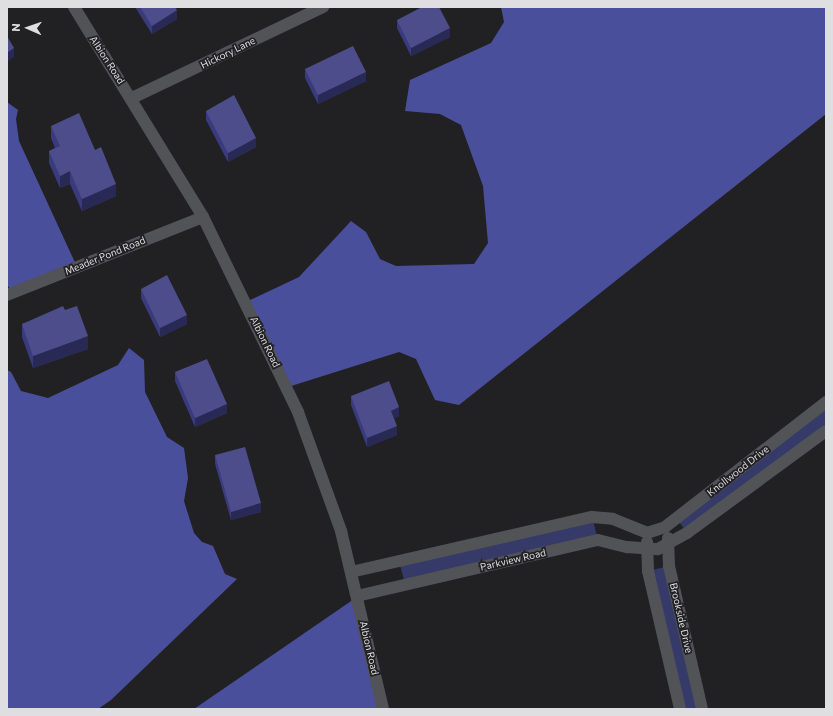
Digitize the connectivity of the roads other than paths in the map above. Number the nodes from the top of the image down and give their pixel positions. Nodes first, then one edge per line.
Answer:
1 (74, 7) edge
2 (323, 7) edge
3 (132, 98) junction
4 (203, 217) junction
5 (7, 295) edge
6 (826, 402) edge
7 (826, 431) edge
8 (665, 527) junction
9 (647, 533) junction
10 (670, 544) junction
11 (648, 550) junction
12 (352, 572) junction
13 (357, 596) junction
14 (383, 709) edge
15 (680, 709) edge
16 (702, 709) edge

1 - 3 street, Albion Road
2 - 3 street, Hickory Lane
3 - 4 street, Albion Road
4 - 5 street, Meader Pond Road
4 - 12 street, Albion Road
6 - 8 street, Knollwood Drive
7 - 10 street, Knollwood Drive
8 - 9 street, Knollwood Drive
8 - 10 street, Brookside Drive
9 - 11 street
9 - 12 street
10 - 11 street, Parkview Road
10 - 16 street, Brookside Drive
11 - 13 street, Parkview Road
11 - 15 street
12 - 13 street, Albion Road
13 - 14 street, Albion Road

